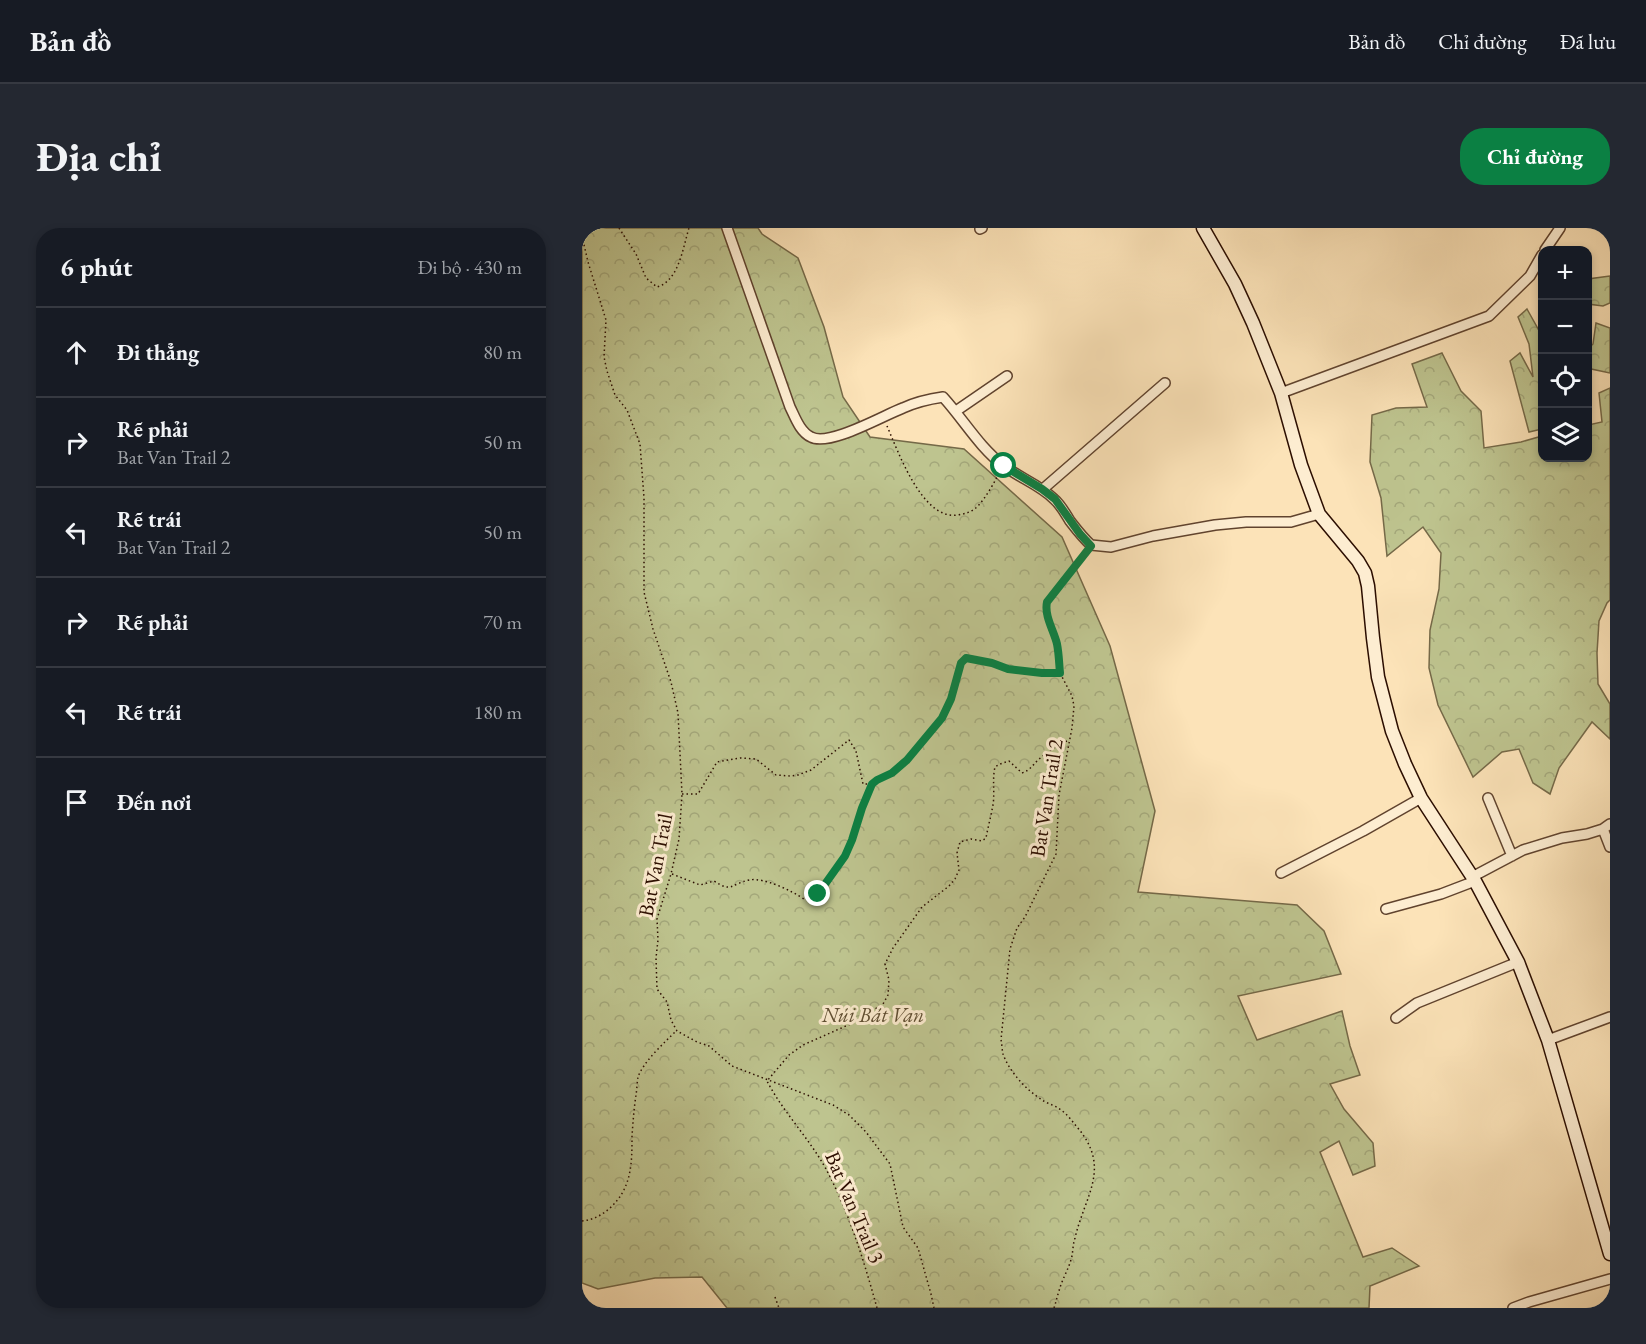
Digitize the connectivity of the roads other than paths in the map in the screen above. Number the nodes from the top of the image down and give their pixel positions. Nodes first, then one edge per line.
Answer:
1 (727, 228) edge
2 (1203, 228) edge
3 (1560, 228) edge
4 (1548, 246) edge
5 (1538, 262) edge
6 (1007, 376) dead end
7 (1165, 383) dead end
8 (1281, 393) junction
9 (956, 411) junction
10 (1042, 489) junction
11 (1319, 514) junction
12 (1421, 798) junction
13 (1488, 798) dead end
14 (1607, 827) edge
15 (1610, 847) edge
16 (1512, 856) junction
17 (1281, 873) dead end
18 (1474, 879) junction
19 (1386, 909) dead end
20 (1518, 963) junction
21 (1396, 1017) dead end
22 (1610, 1017) edge
23 (1548, 1040) junction
24 (1610, 1254) edge
25 (1610, 1279) edge
26 (1514, 1308) edge

1 - 9 street
2 - 8 main road
3 - 4 street
5 - 8 street
6 - 9 street
7 - 10 street
8 - 11 main road
9 - 10 street
10 - 11 street
11 - 12 main road
12 - 17 street
12 - 18 main road
13 - 16 street
14 - 15 street
14 - 16 street
16 - 18 street
18 - 19 street
18 - 20 main road
20 - 21 street
20 - 23 main road
22 - 23 street
23 - 24 main road
25 - 26 street

